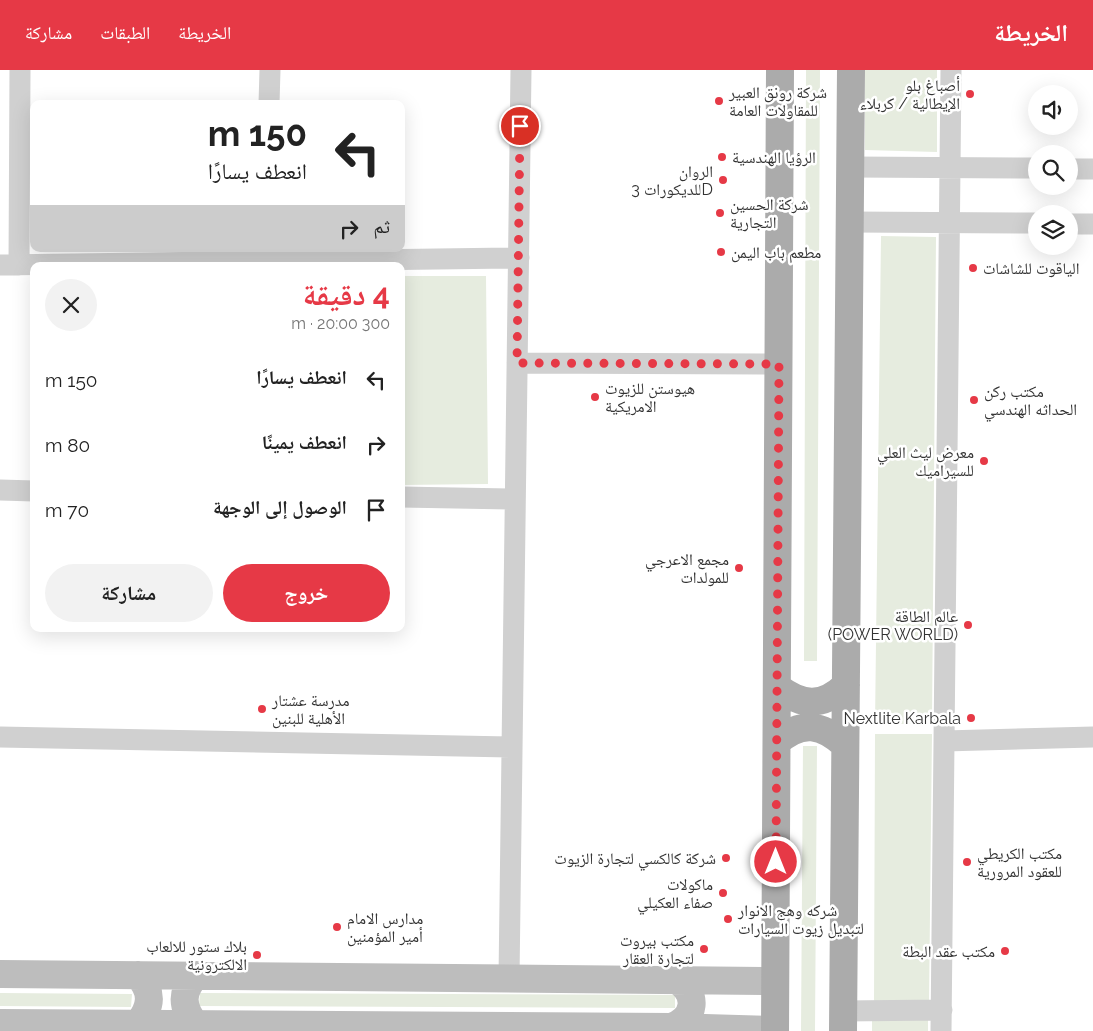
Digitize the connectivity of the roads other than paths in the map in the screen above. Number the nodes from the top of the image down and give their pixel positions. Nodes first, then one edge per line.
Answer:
1 (20, 70) edge
2 (270, 70) edge
3 (521, 70) edge
4 (780, 70) edge
5 (851, 70) edge
6 (951, 70) edge
7 (269, 100) edge
8 (851, 168) junction
9 (950, 168) junction
10 (1028, 168) edge
11 (1078, 168) edge
12 (1093, 169) edge
13 (850, 222) junction
14 (950, 223) junction
15 (1028, 224) edge
16 (1078, 224) edge
17 (1093, 224) edge
18 (267, 255) edge
19 (519, 258) junction
20 (87, 262) edge
21 (30, 264) edge
22 (10, 265) edge
23 (517, 363) junction
24 (779, 364) junction
25 (0, 490) edge
26 (30, 491) edge
27 (405, 497) edge
28 (516, 499) junction
29 (846, 685) junction
30 (777, 687) junction
31 (0, 738) edge
32 (1093, 738) edge
33 (944, 741) junction
34 (777, 742) junction
35 (845, 746) junction
36 (512, 747) junction
37 (0, 974) edge
38 (138, 975) junction
39 (196, 975) junction
40 (509, 978) junction
41 (676, 980) junction
42 (776, 981) junction
43 (843, 1021) edge
44 (942, 1021) edge
45 (0, 1023) edge
46 (138, 1024) junction
47 (194, 1024) junction
48 (671, 1027) junction
49 (273, 1028) edge
50 (426, 1028) edge
51 (575, 1029) edge
52 (776, 1030) edge

1 - 22 street
2 - 7 street
3 - 19 street
4 - 24 main road
5 - 8 main road
6 - 9 street
8 - 9 street
8 - 13 main road
9 - 10 street
9 - 14 street
11 - 12 street
13 - 14 street
13 - 29 main road
14 - 15 street
14 - 33 street
16 - 17 street
18 - 19 street
18 - 20 street
19 - 23 street
21 - 22 street
23 - 24 street
23 - 28 street
24 - 30 main road
25 - 26 street
27 - 28 street
28 - 36 street
29 - 30 main road
29 - 35 main road
30 - 34 main road
31 - 36 street
32 - 33 street
33 - 44 street
34 - 35 main road
34 - 42 main road
35 - 43 main road
36 - 40 street
37 - 38 main road
38 - 39 main road
38 - 46 main road
39 - 40 main road
39 - 47 main road
40 - 41 main road
41 - 42 main road
41 - 48 main road
42 - 52 main road
43 - 44 street
45 - 46 main road
46 - 47 main road
47 - 49 main road
48 - 51 main road
48 - 52 main road
49 - 50 main road
50 - 51 main road

